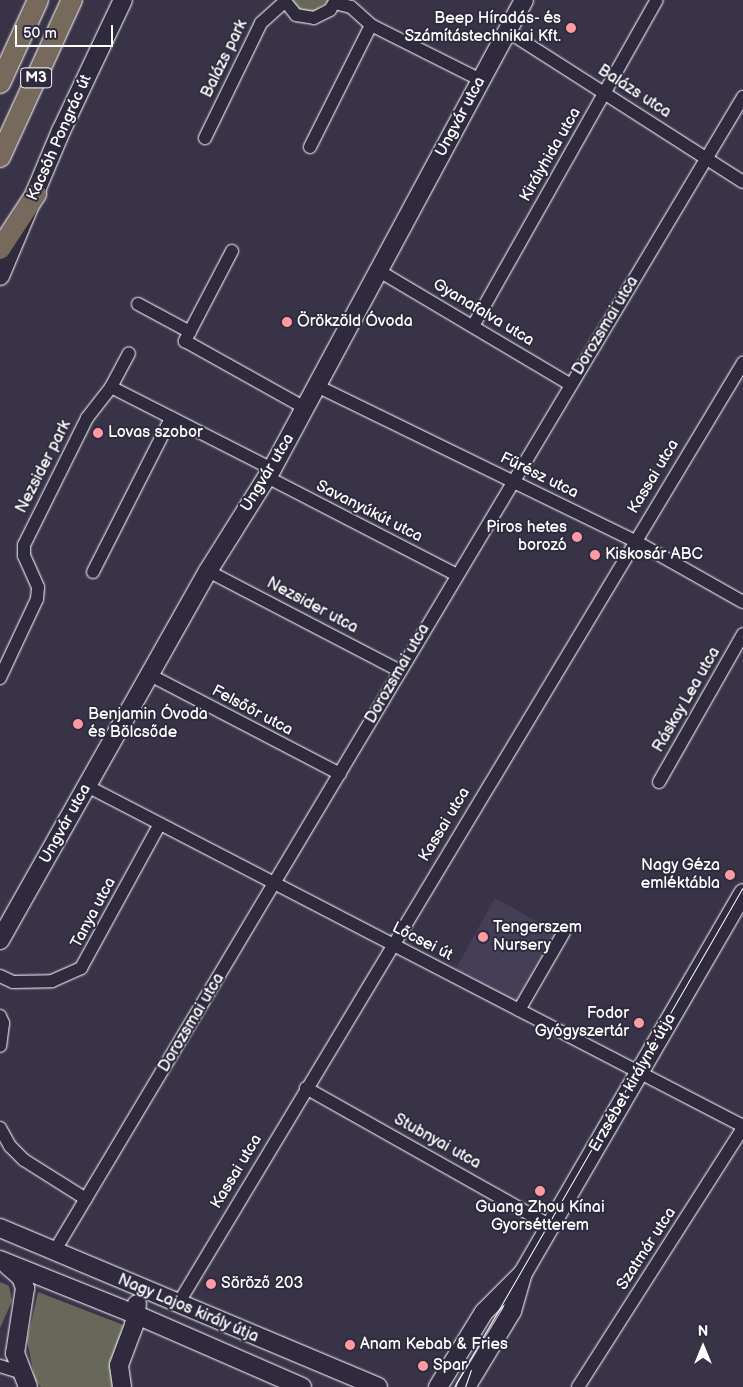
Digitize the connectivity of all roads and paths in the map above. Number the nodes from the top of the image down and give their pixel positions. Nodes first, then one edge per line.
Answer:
1 (38, 0) edge
2 (72, 0) edge
3 (122, 0) edge
4 (524, 0) edge
5 (658, 0) edge
6 (284, 1) edge
7 (335, 1) edge
8 (371, 25) junction
9 (507, 31) junction
10 (481, 80) junction
11 (0, 83) edge
12 (605, 92) junction
13 (743, 97) edge
14 (204, 138) dead end
15 (310, 147) dead end
16 (0, 157) edge
17 (706, 160) junction
18 (743, 182) edge
19 (36, 194) junction
20 (0, 249) edge
21 (232, 251) dead end
22 (378, 271) junction
23 (0, 276) edge
24 (138, 304) dead end
25 (473, 326) junction
26 (190, 332) junction
27 (130, 352) dead end
28 (743, 363) edge
29 (571, 385) junction
30 (316, 386) junction
31 (111, 387) junction
32 (305, 408) junction
33 (172, 418) junction
34 (270, 473) junction
35 (514, 482) junction
36 (635, 541) junction
37 (208, 571) junction
38 (93, 572) dead end
39 (457, 575) junction
40 (743, 602) edge
41 (743, 634) edge
42 (400, 671) junction
43 (150, 675) junction
44 (0, 678) edge
45 (340, 774) junction
46 (659, 782) dead end
47 (87, 786) junction
48 (160, 824) junction
49 (276, 884) junction
50 (743, 893) edge
51 (564, 932) dead end
52 (0, 940) edge
53 (392, 944) junction
54 (0, 976) edge
55 (519, 1010) junction
56 (0, 1016) edge
57 (0, 1046) edge
58 (639, 1072) junction
59 (306, 1088) junction
60 (743, 1127) edge
61 (0, 1128) edge
62 (86, 1199) junction
63 (551, 1226) junction
64 (0, 1228) edge
65 (54, 1252) junction
66 (1, 1260) edge
67 (523, 1274) junction
68 (127, 1284) junction
69 (178, 1304) junction
70 (136, 1320) junction
71 (8, 1357) edge
72 (0, 1366) edge
73 (24, 1379) edge
74 (475, 1380) edge
75 (441, 1384) edge
76 (122, 1387) edge
77 (302, 1387) edge
78 (378, 1387) edge
79 (466, 1387) edge
80 (578, 1387) edge

1 - 11 main road, M3
2 - 16 main road, M3
3 - 19 street, Kacsóh Pongrác út
4 - 9 street, Ungvár utca
5 - 12 street, Királyhida utca
6 - 7 street, Balázs park
6 - 14 street, Balázs park
7 - 8 street, Balázs park
8 - 10 street, Balázs park
8 - 15 street
9 - 10 street, Ungvár utca
9 - 12 street, Balázs utca
10 - 22 street, Ungvár utca
12 - 17 street, Balázs utca
12 - 25 street, Királyhida utca
13 - 17 street, Dorozsmai utca
17 - 18 street, Balázs utca
17 - 29 street, Dorozsmai utca
19 - 20 main road
19 - 23 street, Kacsóh Pongrác út
21 - 26 street
22 - 25 street, Gyanafalva utca
22 - 30 street, Ungvár utca
24 - 26 street
25 - 29 street, Gyanafalva utca
26 - 32 street
27 - 31 street, Nezsider park
28 - 36 street, Kassai utca
29 - 35 street, Dorozsmai utca
30 - 32 street, Ungvár utca
30 - 35 street, Fűrész utca
31 - 33 street
31 - 44 street, Nezsider park
32 - 34 street, Ungvár utca
33 - 34 street
33 - 38 street
34 - 37 street, Ungvár utca
34 - 39 street, Savanyúkút utca
35 - 36 street, Fűrész utca
35 - 39 street, Dorozsmai utca
36 - 40 street, Fűrész utca
36 - 53 street, Kassai utca
37 - 42 street, Nezsider utca
37 - 43 street, Ungvár utca
39 - 42 street, Dorozsmai utca
41 - 46 street, Ráskay Lea utca
42 - 45 street, Dorozsmai utca
43 - 45 street, Felsőőr utca
43 - 47 street, Ungvár utca
45 - 49 street, Dorozsmai utca
47 - 48 street, Lőcsei út
47 - 52 street, Ungvár utca
48 - 49 street, Lőcsei út
48 - 54 street, Tanya utca
49 - 53 street, Lőcsei út
49 - 62 street, Dorozsmai utca
50 - 58 street, Erzsébet királyné útja
51 - 55 street
53 - 55 street, Lőcsei út
53 - 59 street, Kassai utca
55 - 58 street, Lőcsei út
56 - 57 street
58 - 60 street, Lőcsei út
58 - 63 street, Erzsébet királyné útja
59 - 63 street, Stubnyai utca
59 - 69 street, Kassai utca
60 - 80 street, Szatmár utca
61 - 62 street
62 - 65 street, Dorozsmai utca
63 - 67 street, Erzsébet királyné útja
64 - 65 street, Nagy Lajos király útja
65 - 68 street, Nagy Lajos király útja
66 - 70 street, Nagy Lajos király útja
66 - 71 street
67 - 74 street, Erzsébet királyné útja
67 - 75 street, Erzsébet királyné útja
68 - 69 street, Nagy Lajos király útja
68 - 70 street
69 - 78 street, Nagy Lajos király útja
70 - 76 street
70 - 77 street, Nagy Lajos király útja
71 - 73 street
72 - 73 street
74 - 79 street, Erzsébet királyné útja

